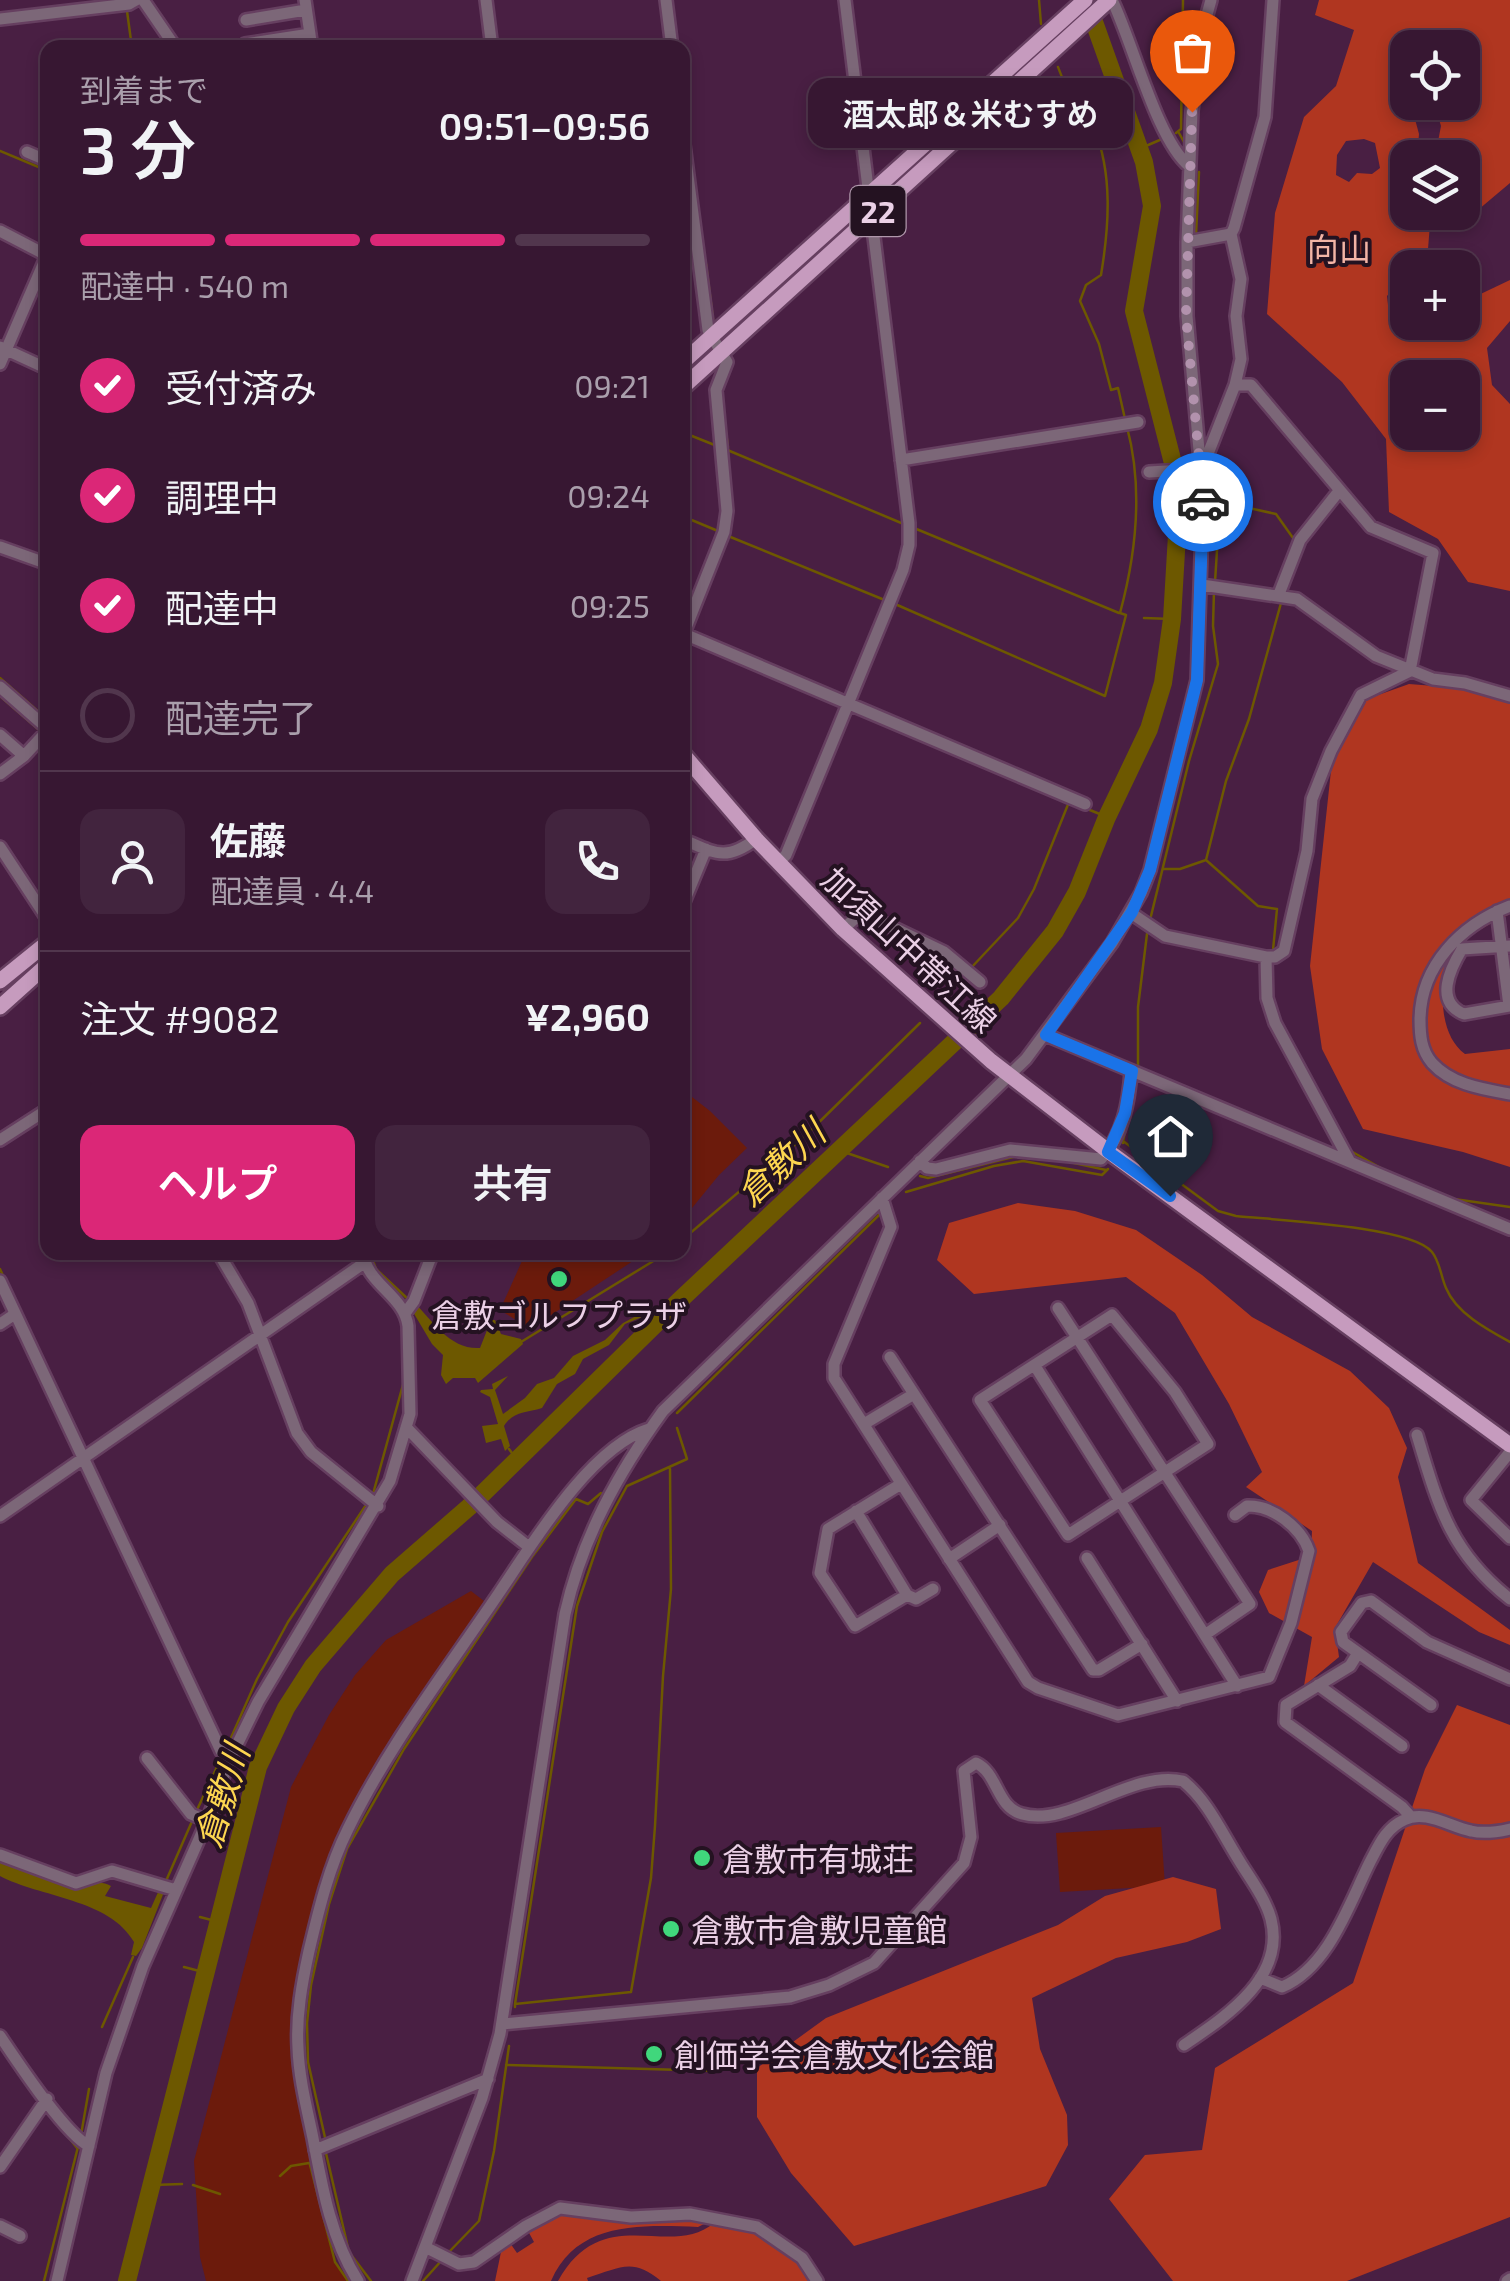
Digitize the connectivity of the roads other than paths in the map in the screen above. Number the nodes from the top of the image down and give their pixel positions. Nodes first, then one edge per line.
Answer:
1 (140, 0) edge
2 (486, 0) edge
3 (666, 0) edge
4 (845, 0) edge
5 (1085, 0) edge
6 (1111, 0) edge
7 (1211, 0) edge
8 (1273, 0) edge
9 (306, 5) edge
10 (0, 19) edge
11 (246, 20) dead end
12 (170, 40) edge
13 (310, 40) edge
14 (491, 40) edge
15 (671, 40) edge
16 (27, 152) dead end
17 (40, 158) edge
18 (1190, 166) junction
19 (690, 188) edge
20 (869, 194) junction
21 (872, 217) junction
22 (0, 232) edge
23 (1230, 234) junction
24 (1187, 242) junction
25 (40, 253) edge
26 (40, 269) edge
27 (710, 338) junction
28 (3, 348) edge
29 (721, 352) junction
30 (690, 357) edge
31 (0, 364) edge
32 (40, 365) edge
33 (690, 381) edge
34 (1235, 384) junction
35 (1131, 424) dead end
36 (901, 460) junction
37 (1198, 469) junction
38 (1150, 472) dead end
39 (1339, 490) junction
40 (0, 547) edge
41 (40, 561) edge
42 (1210, 586) junction
43 (1279, 594) junction
44 (690, 618) edge
45 (690, 639) edge
46 (1410, 671) junction
47 (0, 687) edge
48 (1510, 696) edge
49 (847, 706) junction
50 (40, 722) edge
51 (0, 735) edge
52 (40, 738) edge
53 (24, 756) junction
54 (690, 762) edge
55 (0, 774) edge
56 (1085, 804) dead end
57 (756, 840) junction
58 (690, 842) edge
59 (0, 847) edge
60 (706, 849) junction
61 (778, 863) junction
62 (690, 888) edge
63 (1510, 906) edge
64 (40, 908) edge
65 (1497, 911) junction
66 (1132, 912) junction
67 (842, 929) junction
68 (1506, 946) edge
69 (40, 948) edge
70 (1266, 957) junction
71 (40, 971) edge
72 (973, 975) dead end
73 (0, 981) edge
74 (1510, 1006) edge
75 (0, 1007) edge
76 (1046, 1035) junction
77 (1136, 1073) junction
78 (1009, 1076) junction
79 (1510, 1094) edge
80 (40, 1114) edge
81 (0, 1140) edge
82 (1108, 1152) junction
83 (1349, 1160) junction
84 (920, 1162) junction
85 (882, 1198) junction
86 (1510, 1230) edge
87 (223, 1260) edge
88 (430, 1260) edge
89 (361, 1262) edge
90 (0, 1281) edge
91 (410, 1306) junction
92 (1056, 1309) dead end
93 (15, 1314) junction
94 (0, 1324) edge
95 (260, 1334) junction
96 (1078, 1338) junction
97 (890, 1356) dead end
98 (1035, 1366) junction
99 (914, 1394) junction
100 (864, 1424) junction
101 (406, 1428) junction
102 (650, 1429) junction
103 (1417, 1435) dead end
104 (1510, 1449) edge
105 (85, 1456) junction
106 (1166, 1472) junction
107 (901, 1484) junction
108 (372, 1501) junction
109 (1121, 1501) junction
110 (856, 1512) junction
111 (0, 1516) edge
112 (1235, 1516) dead end
113 (1000, 1526) junction
114 (1510, 1538) edge
115 (530, 1547) junction
116 (1087, 1558) dead end
117 (949, 1559) junction
118 (933, 1589) dead end
119 (907, 1595) junction
120 (1510, 1599) edge
121 (1206, 1634) junction
122 (1142, 1644) junction
123 (1358, 1653) junction
124 (1510, 1679) edge
125 (1237, 1686) junction
126 (1318, 1686) junction
127 (1177, 1701) junction
128 (1431, 1705) dead end
129 (1402, 1746) dead end
130 (225, 1755) junction
131 (146, 1758) dead end
132 (199, 1817) junction
133 (1411, 1817) junction
134 (1510, 1829) edge
135 (0, 1854) edge
136 (167, 1888) junction
137 (1260, 1978) junction
138 (502, 2024) junction
139 (0, 2036) edge
140 (1184, 2045) dead end
141 (488, 2080) junction
142 (47, 2099) junction
143 (83, 2143) junction
144 (321, 2148) junction
145 (0, 2168) edge
146 (0, 2226) edge
147 (20, 2236) dead end
148 (426, 2247) junction
149 (57, 2281) edge
150 (358, 2281) edge
151 (412, 2281) edge
152 (817, 2281) edge

1 - 10 street
1 - 12 street
2 - 14 street
3 - 15 street
4 - 20 street
5 - 20 main road, 22
6 - 18 street
6 - 21 main road, 22
7 - 18 street
8 - 23 street
9 - 11 street
9 - 13 street
16 - 17 street
18 - 24 street
19 - 27 street
20 - 21 street
20 - 27 main road, 22
21 - 29 main road, 22
21 - 36 street
22 - 25 street
23 - 24 street
23 - 34 street
24 - 37 street
26 - 28 street
27 - 29 street
27 - 30 main road, 22
28 - 31 street
28 - 32 street
29 - 33 main road, 22
29 - 44 street
34 - 37 street
34 - 39 street
35 - 36 street
36 - 49 street
37 - 38 street
37 - 42 street
39 - 43 street
39 - 46 street
40 - 41 street
42 - 43 street
42 - 66 street
43 - 46 street
45 - 49 street
46 - 48 street
46 - 70 street
47 - 50 street
49 - 56 street
49 - 61 street
51 - 53 street
52 - 53 street
53 - 55 street
54 - 57 main road, 加須山中帯江線
57 - 60 street
57 - 61 main road, 加須山中帯江線
58 - 60 street
59 - 64 street
60 - 62 street
61 - 67 main road, 加須山中帯江線
63 - 65 street
65 - 68 street
65 - 79 street
66 - 70 street
66 - 76 street
67 - 72 street
67 - 78 main road, 加須山中帯江線
68 - 74 street
68 - 74 street
69 - 73 main road
70 - 83 street
71 - 75 main road
76 - 77 street
76 - 78 street
77 - 82 street
77 - 83 street
78 - 82 main road, 加須山中帯江線
78 - 84 street
80 - 81 street
82 - 84 street
82 - 104 main road, 加須山中帯江線
83 - 86 street
84 - 85 street
85 - 100 street
85 - 102 street
87 - 95 street
88 - 91 street
89 - 91 street
89 - 95 street
90 - 93 street
91 - 101 street
92 - 96 street
93 - 94 street
93 - 105 street
95 - 105 street
95 - 108 street
96 - 98 street
96 - 106 street
96 - 106 street
97 - 99 street
98 - 109 street
98 - 109 street
99 - 100 street
99 - 113 street
100 - 107 street
101 - 108 street
101 - 115 street
102 - 115 street
102 - 138 street
103 - 120 street
104 - 114 street
105 - 111 street
105 - 130 street
106 - 109 street
106 - 121 street
107 - 110 street
107 - 117 street
108 - 130 street
109 - 121 street
110 - 119 street
110 - 119 street
112 - 125 street
113 - 117 street
113 - 122 street
115 - 144 street
116 - 122 street
117 - 127 street
118 - 119 street
121 - 125 street
122 - 127 street
123 - 124 street
123 - 126 street
123 - 128 street
125 - 127 street
126 - 129 street
126 - 133 street
130 - 132 street
131 - 132 street
132 - 136 street
133 - 134 street
133 - 137 street
135 - 136 street
136 - 143 street
137 - 138 street
137 - 140 street
138 - 141 street
139 - 142 street
141 - 144 street
141 - 148 street
142 - 143 street
142 - 145 street
143 - 149 street
144 - 150 street
146 - 147 street
148 - 151 street
148 - 152 street

